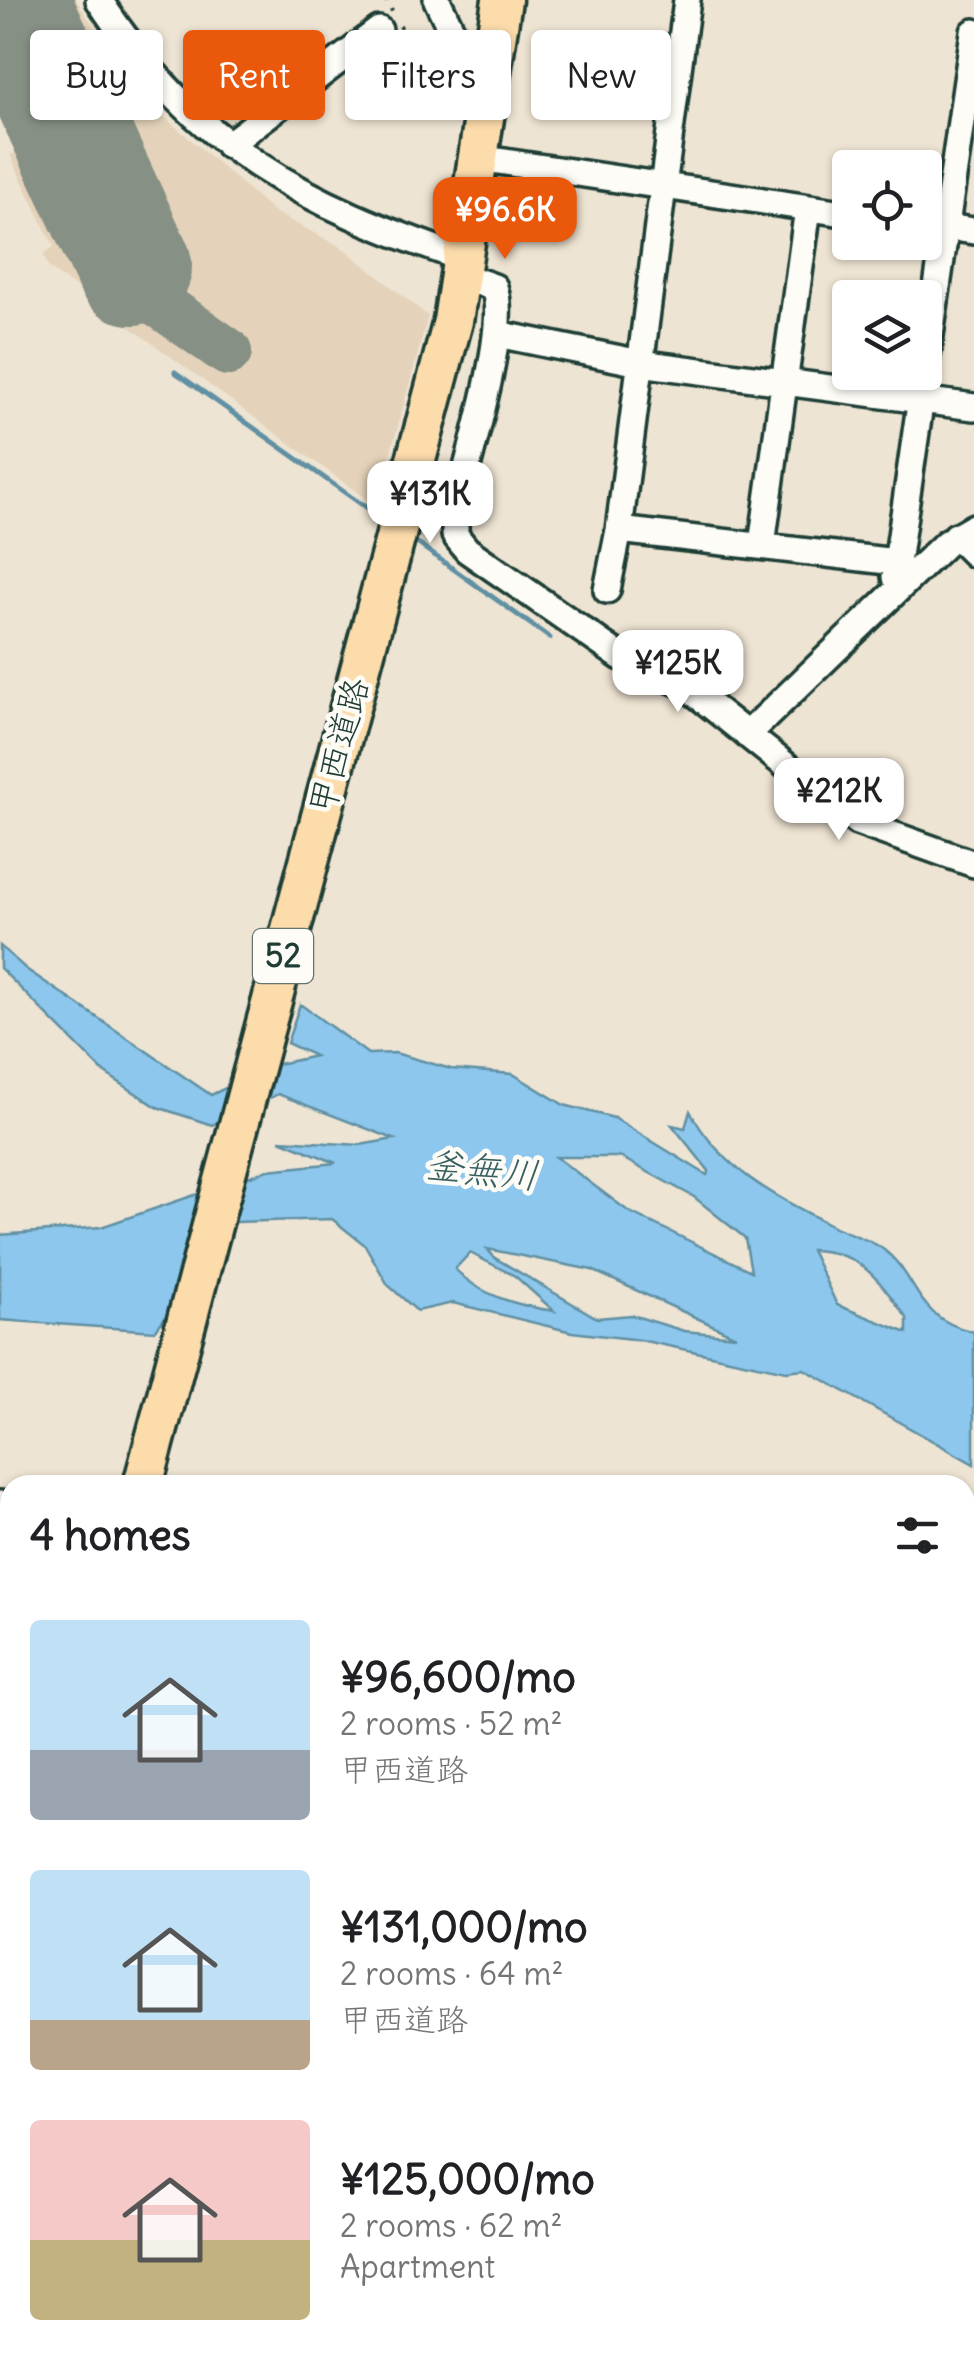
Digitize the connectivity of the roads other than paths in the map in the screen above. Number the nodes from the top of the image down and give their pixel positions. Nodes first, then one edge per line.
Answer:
1 (99, 0) edge
2 (437, 0) edge
3 (502, 0) edge
4 (687, 0) edge
5 (451, 30) edge
6 (498, 30) edge
7 (974, 32) edge
8 (345, 56) edge
9 (485, 120) edge
10 (967, 139) edge
11 (228, 145) junction
12 (478, 158) junction
13 (663, 189) junction
14 (808, 208) junction
15 (942, 209) edge
16 (832, 211) edge
17 (942, 227) edge
18 (974, 230) edge
19 (933, 260) edge
20 (464, 268) junction
21 (497, 334) junction
22 (640, 363) junction
23 (783, 382) junction
24 (922, 400) junction
25 (974, 407) edge
26 (619, 530) junction
27 (968, 539) edge
28 (762, 545) junction
29 (607, 590) dead end
30 (747, 735) junction
31 (974, 864) edge
32 (146, 1475) edge

1 - 11 street
2 - 5 street
3 - 6 highway, 甲西道路 / 52
4 - 13 street
7 - 10 street
8 - 11 street
9 - 12 highway, 甲西道路 / 52
10 - 15 street
11 - 20 street
12 - 13 street
12 - 20 highway, 甲西道路 / 52
13 - 14 street
13 - 22 street
14 - 16 street
14 - 23 street
17 - 18 street
19 - 24 street
20 - 21 street
20 - 32 highway, 甲西道路 / 52
21 - 22 street
21 - 30 street
22 - 23 street
22 - 26 street
23 - 24 street
23 - 28 street
24 - 25 street
24 - 28 street
26 - 28 street
26 - 29 street
27 - 30 street
30 - 31 street

